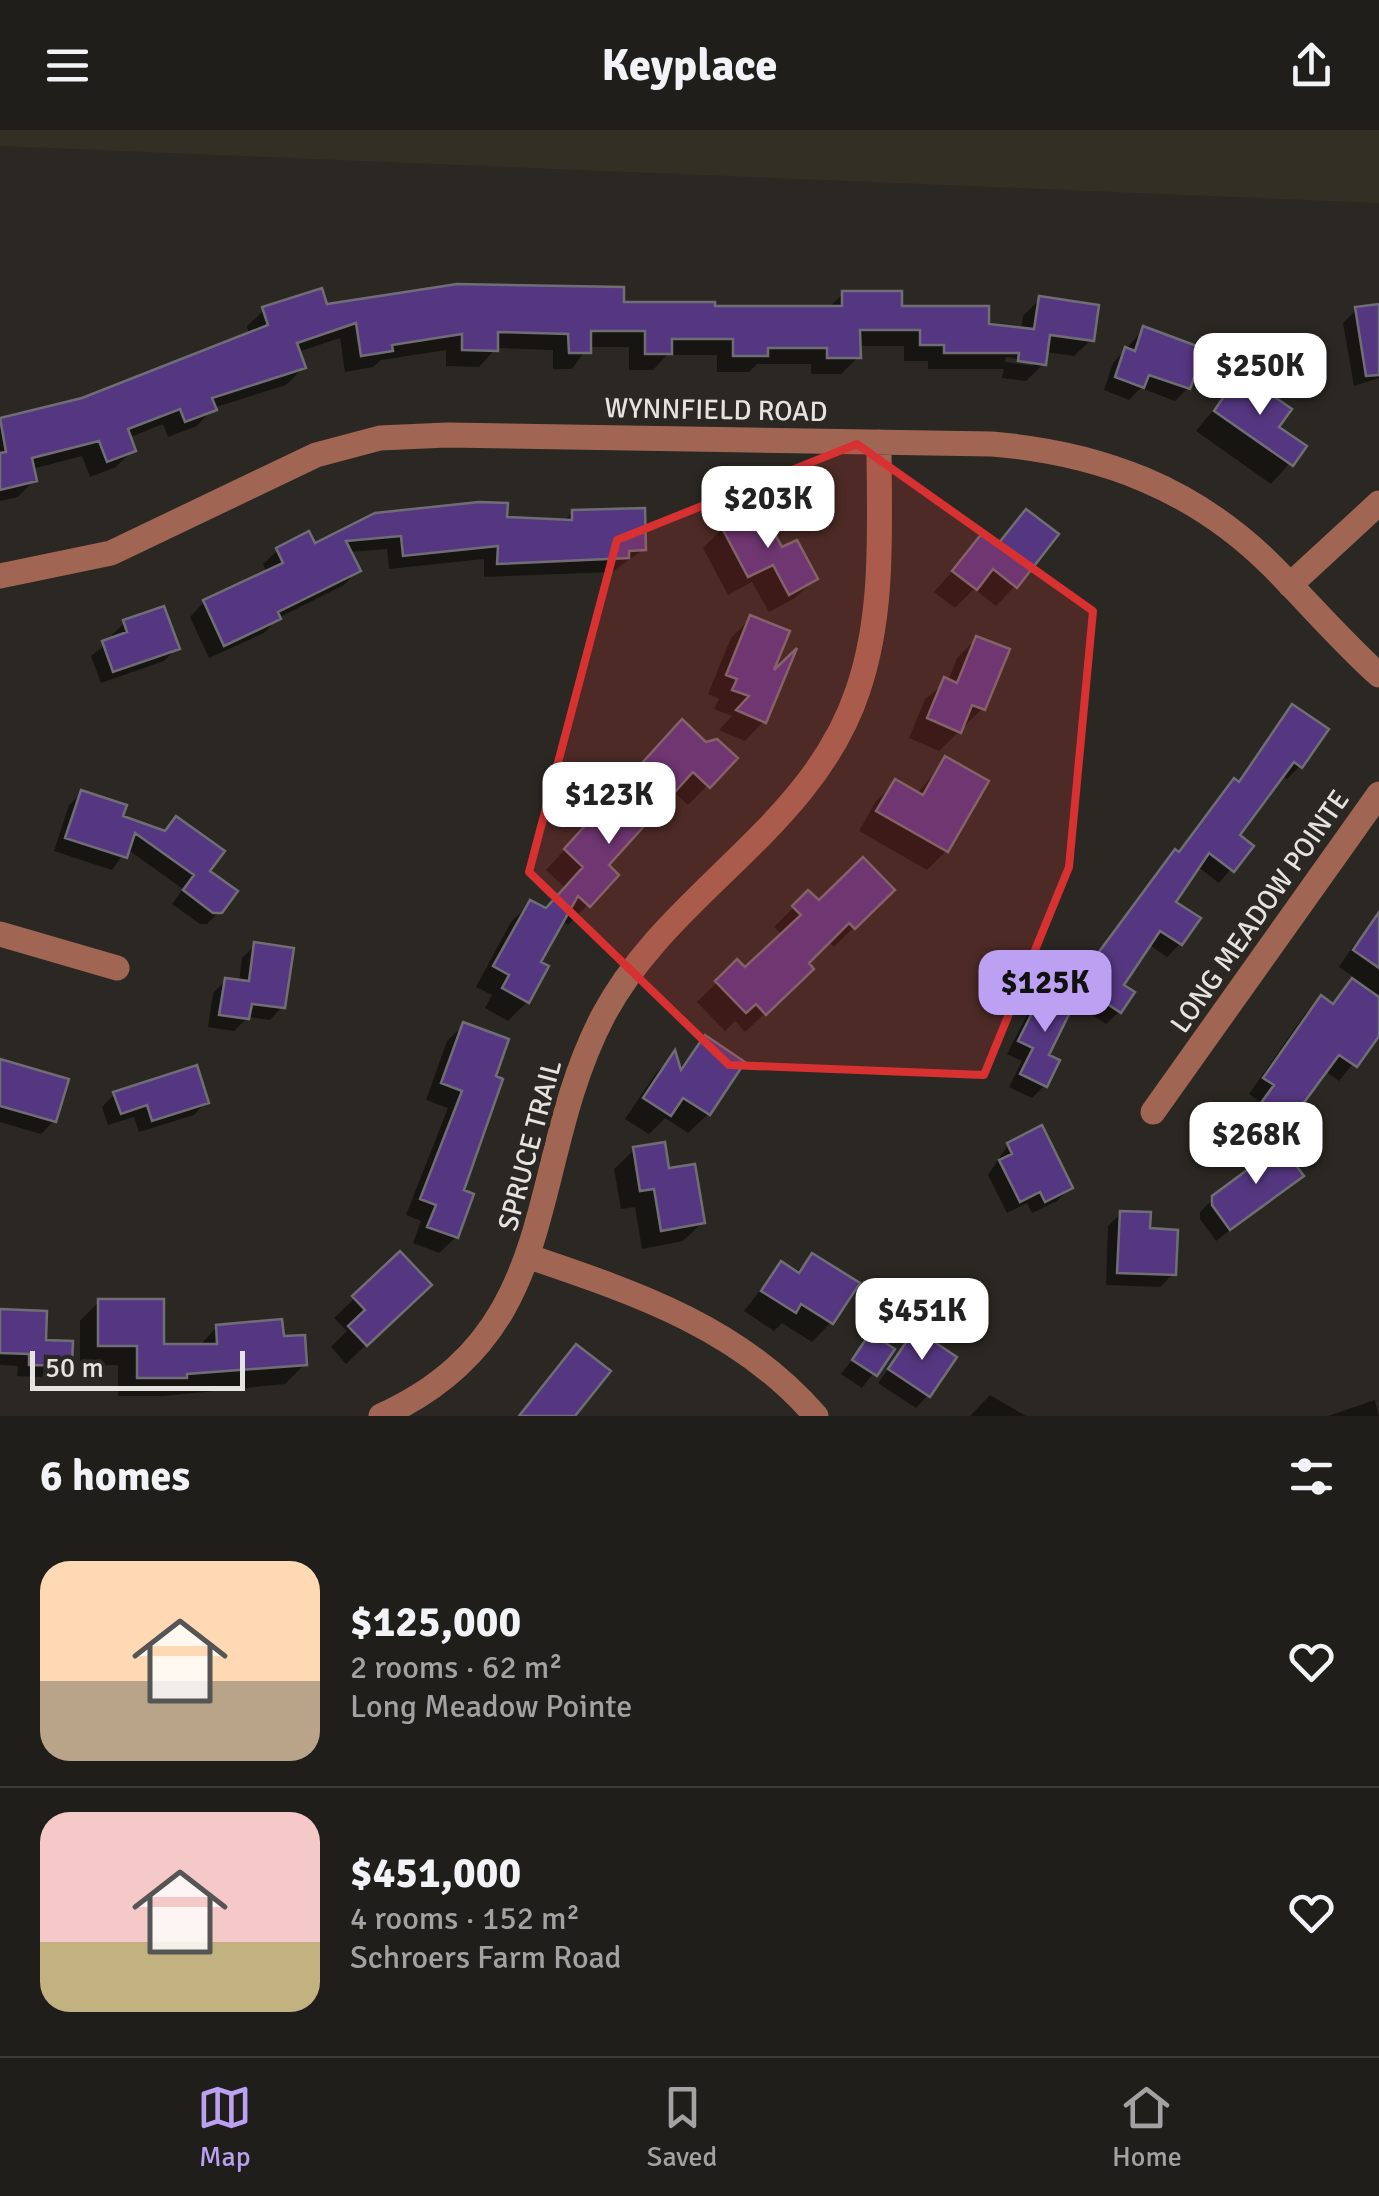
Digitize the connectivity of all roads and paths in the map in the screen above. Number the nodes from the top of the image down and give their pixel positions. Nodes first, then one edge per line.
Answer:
1 (879, 442) junction
2 (1379, 504) edge
3 (0, 576) edge
4 (1290, 586) junction
5 (1379, 675) edge
6 (1379, 794) edge
7 (0, 934) edge
8 (116, 968) dead end
9 (1152, 1112) dead end
10 (530, 1258) junction
11 (381, 1416) edge
12 (816, 1416) edge

1 - 3 street, WYNNFIELD ROAD
1 - 4 street, WYNNFIELD ROAD
1 - 10 street, SPRUCE TRAIL
2 - 4 street
4 - 5 street, WYNNFIELD ROAD
6 - 9 street, LONG MEADOW POINTE
7 - 8 street
10 - 11 street, SPRUCE TRAIL
10 - 12 street

